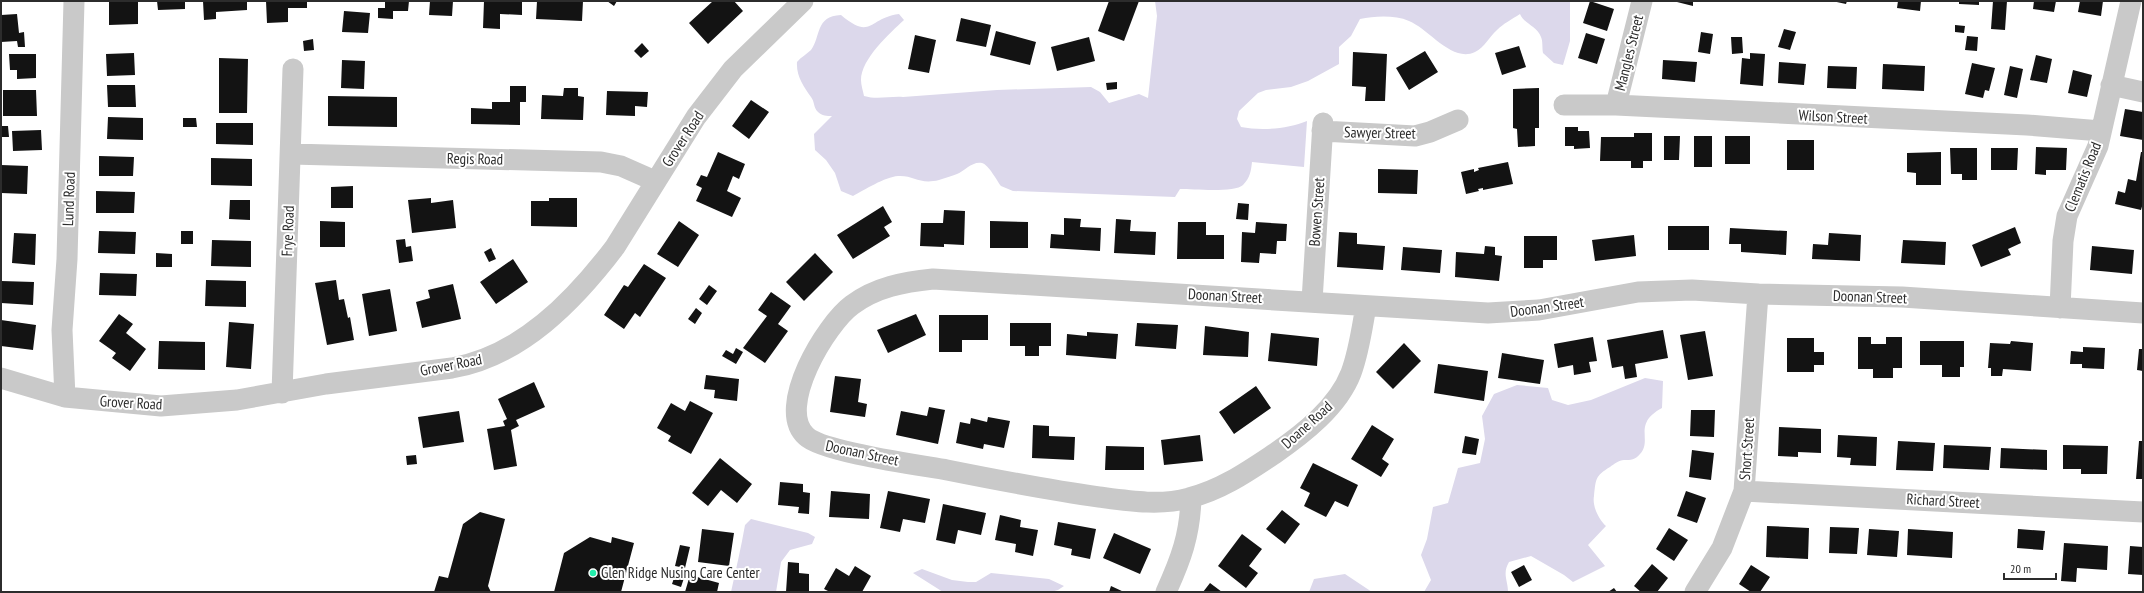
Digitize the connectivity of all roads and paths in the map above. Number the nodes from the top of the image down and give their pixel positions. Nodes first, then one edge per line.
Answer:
1 (74, 1) edge
2 (802, 1) edge
3 (1642, 1) edge
4 (2131, 1) edge
5 (293, 69) dead end
6 (2111, 84) junction
7 (2143, 92) edge
8 (1564, 105) dead end
9 (1616, 106) junction
10 (1458, 120) dead end
11 (1322, 127) joint
12 (2101, 131) junction
13 (291, 154) junction
14 (655, 181) junction
15 (1758, 294) junction
16 (1312, 301) junction
17 (1366, 306) junction
18 (2060, 308) junction
19 (2143, 314) edge
20 (1, 378) edge
21 (282, 393) junction
22 (65, 397) junction
23 (1744, 491) junction
24 (1191, 498) junction
25 (2143, 512) edge
26 (1166, 592) edge
27 (1694, 592) edge

1 - 22 street, Lund Road
2 - 14 street, Grover Road
3 - 9 street, Mangles Street
4 - 6 street, Clematis Road
5 - 13 street, Frye Road
6 - 7 street
6 - 12 street, Clematis Road
8 - 9 street, Wilson Street
9 - 12 street, Wilson Street
10 - 11 street, Sawyer Street
11 - 16 street, Bowen Street
12 - 18 street, Clematis Road
13 - 14 street, Regis Road
13 - 21 street, Frye Road
14 - 21 street, Grover Road
15 - 17 street, Doonan Street
15 - 18 street, Doonan Street
15 - 23 street, Short Street
16 - 17 street, Doonan Street
16 - 24 street, Doonan Street
17 - 24 street, Doane Road
18 - 19 street, Doonan Street
20 - 22 street, Grover Road
21 - 22 street, Grover Road
23 - 25 street, Richard Street
23 - 27 street, Short Street
24 - 26 street

